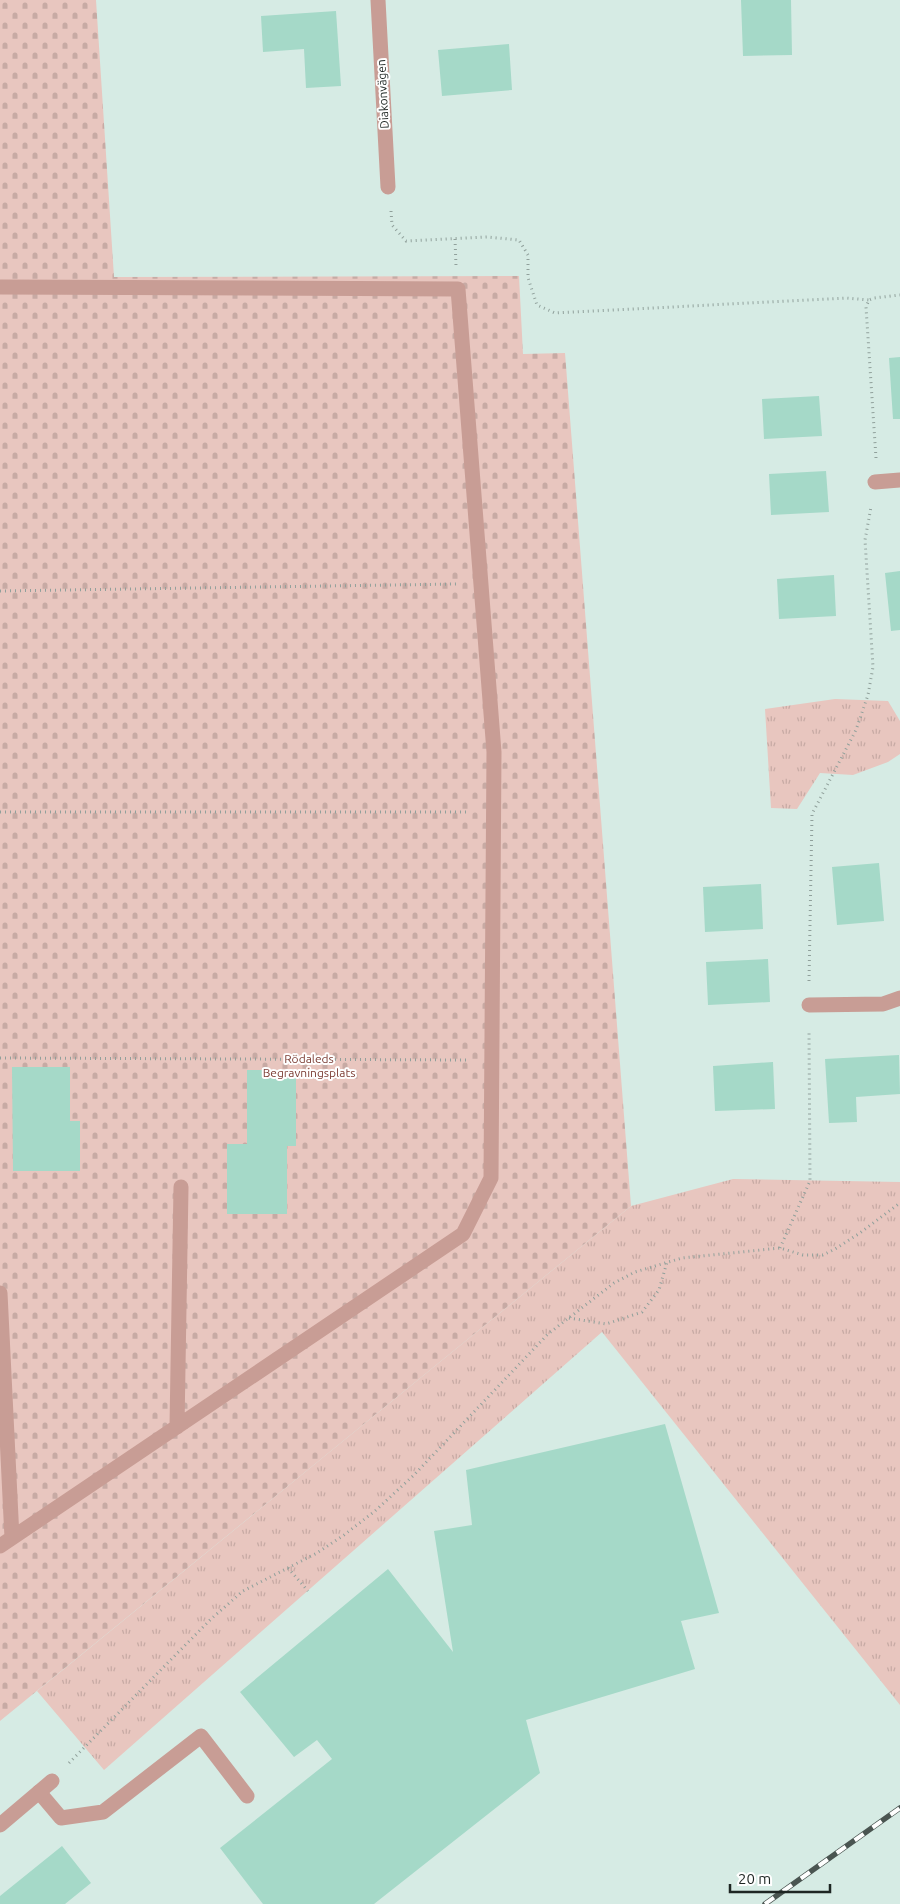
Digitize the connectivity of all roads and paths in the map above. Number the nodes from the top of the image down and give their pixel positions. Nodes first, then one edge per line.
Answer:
1 (378, 0) edge
2 (388, 187) joint
3 (0, 287) edge
4 (900, 295) edge
5 (869, 300) junction
6 (900, 480) edge
7 (875, 482) junction
8 (481, 584) junction
9 (0, 591) edge
10 (0, 812) edge
11 (494, 812) junction
12 (900, 998) edge
13 (809, 1005) junction
14 (0, 1058) edge
15 (492, 1060) junction
16 (181, 1188) dead end
17 (900, 1203) edge
18 (780, 1248) junction
19 (667, 1262) junction
20 (0, 1293) edge
21 (568, 1318) junction
22 (177, 1427) junction
23 (6, 1542) edge
24 (288, 1568) junction
25 (308, 1591) dead end
26 (52, 1781) joint
27 (39, 1792) junction
28 (247, 1796) dead end
29 (0, 1825) edge

1 - 2 street, Diakonvägen
2 - 5 path
3 - 8 street
4 - 5 path
5 - 7 path
6 - 7 street
7 - 13 path
8 - 9 path
8 - 11 street
10 - 11 path
11 - 15 street
12 - 13 street
13 - 18 path
14 - 15 path
15 - 22 street
16 - 22 street
17 - 18 path
18 - 19 path
19 - 21 path
19 - 21 path
20 - 23 street
21 - 24 path
22 - 23 street
24 - 25 path
24 - 26 path
26 - 27 street
27 - 28 street
27 - 29 street

